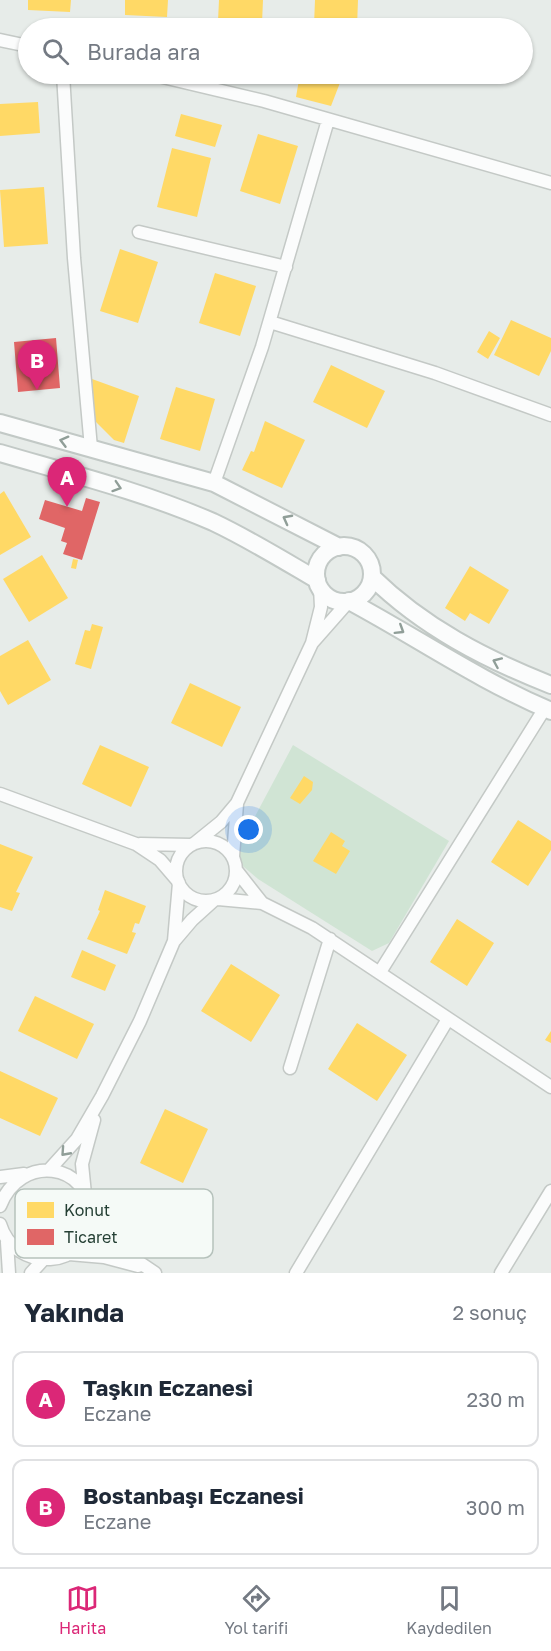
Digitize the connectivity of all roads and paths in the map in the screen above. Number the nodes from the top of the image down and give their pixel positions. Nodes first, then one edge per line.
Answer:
1 (0, 40) edge
2 (18, 44) edge
3 (64, 84) edge
4 (189, 84) edge
5 (328, 120) junction
6 (551, 183) edge
7 (139, 232) dead end
8 (286, 267) junction
9 (270, 322) junction
10 (551, 415) edge
11 (0, 423) edge
12 (91, 448) junction
13 (0, 453) edge
14 (214, 483) junction
15 (339, 547) junction
16 (372, 577) junction
17 (318, 584) junction
18 (349, 601) junction
19 (312, 643) junction
20 (551, 685) edge
21 (548, 709) edge
22 (0, 794) edge
23 (237, 803) junction
24 (136, 844) junction
25 (193, 844) junction
26 (233, 856) junction
27 (237, 870) junction
28 (178, 882) junction
29 (216, 900) junction
30 (262, 903) junction
31 (330, 939) junction
32 (174, 941) junction
33 (380, 972) junction
34 (448, 1019) junction
35 (290, 1068) dead end
36 (551, 1087) edge
37 (102, 1096) junction
38 (49, 1170) junction
39 (29, 1173) junction
40 (0, 1177) edge
41 (81, 1189) edge
42 (85, 1189) edge
43 (551, 1191) edge
44 (0, 1206) edge
45 (0, 1224) edge
46 (8, 1242) junction
47 (15, 1249) edge
48 (33, 1258) edge
49 (60, 1258) edge
50 (107, 1258) edge
51 (133, 1258) edge
52 (42, 1261) junction
53 (152, 1271) edge
54 (9, 1273) edge
55 (31, 1273) edge
56 (296, 1273) edge
57 (501, 1273) edge

1 - 2 street
3 - 12 street
4 - 5 street
5 - 6 street
5 - 8 street
7 - 8 street
8 - 9 street
9 - 10 street
9 - 14 street
12 -> 11 main road
12 - 14 main road
13 -> 17 main road
15 -> 14 main road
15 - 16 main road
15 - 17 main road
16 - 18 main road
20 -> 16 main road
17 - 18 main road
17 - 19 street
18 - 19 street
18 -> 21 main road
19 - 23 street
21 - 33 street
22 - 24 street
23 - 25 street
23 - 26 street
24 - 25 street
24 - 28 street
25 - 26 street
25 - 28 street
26 - 27 street
27 - 29 street
27 - 30 street
28 - 29 street
28 - 32 street
29 - 30 street
29 - 32 street
30 - 31 street
31 - 33 street
31 - 35 street
32 - 37 street
33 - 34 street
34 - 36 street
34 - 56 street
37 -> 38 street
37 - 42 street
38 - 39 street
38 - 41 street
39 - 40 street
39 - 44 street
43 - 57 street
45 - 46 street
46 - 47 street
46 - 54 street
48 - 52 street
49 - 52 street
50 - 53 street
51 - 53 street
52 - 55 street

